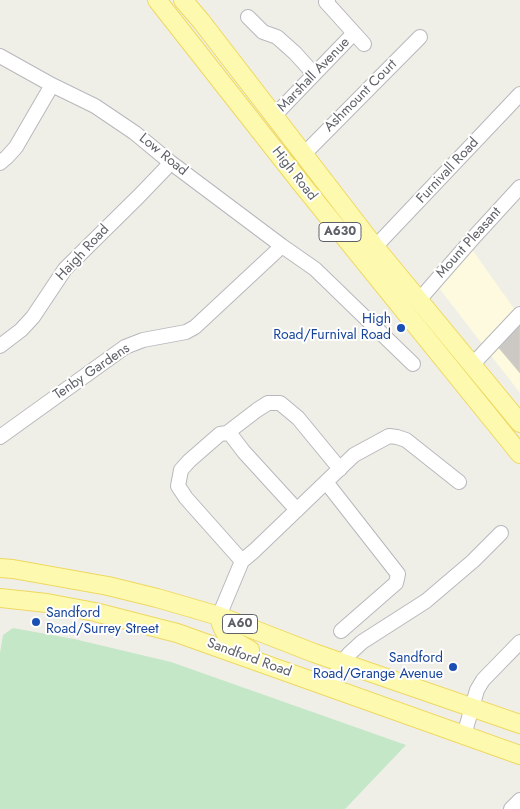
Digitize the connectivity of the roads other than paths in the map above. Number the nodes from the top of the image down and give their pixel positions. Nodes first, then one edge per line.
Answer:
1 (183, 0) edge
2 (328, 0) edge
3 (160, 3) edge
4 (248, 17) dead end
5 (353, 34) junction
6 (420, 37) dead end
7 (364, 44) dead end
8 (0, 56) edge
9 (314, 74) junction
10 (52, 85) junction
11 (520, 94) edge
12 (274, 116) junction
13 (303, 155) junction
14 (170, 162) junction
15 (0, 163) edge
16 (520, 187) edge
17 (282, 246) junction
18 (375, 247) junction
19 (419, 300) junction
20 (520, 314) edge
21 (0, 346) edge
22 (413, 364) dead end
23 (472, 365) junction
24 (520, 423) edge
25 (227, 433) junction
26 (0, 437) edge
27 (520, 454) edge
28 (340, 469) junction
29 (326, 482) junction
30 (459, 482) dead end
31 (297, 510) junction
32 (501, 533) dead end
33 (242, 561) junction
34 (0, 568) edge
35 (0, 598) edge
36 (219, 616) junction
37 (341, 631) dead end
38 (520, 642) edge
39 (342, 662) junction
40 (296, 675) junction
41 (331, 687) junction
42 (472, 708) junction
43 (520, 724) edge
44 (464, 735) junction
45 (520, 754) edge
46 (520, 800) edge
47 (511, 809) edge

1 - 12 main road, High Road / A630
2 - 5 street, Marshall Avenue
3 - 27 main road, High Road / A630
4 - 9 street
5 - 7 street, Marshall Avenue
5 - 9 street, Marshall Avenue
6 - 13 street, Ashmount Court
8 - 10 street, Low Road
9 - 12 street, Marshall Avenue
10 - 14 street, Low Road
10 - 15 street
11 - 18 street, Furnivall Road
12 - 13 main road, High Road / A630
13 - 18 main road, High Road / A630
14 - 17 street, Low Road
14 - 21 street, Haigh Road
16 - 19 street, Mount Pleasant
17 - 22 street, Low Road
17 - 26 street, Tenby Gardens
18 - 19 main road, High Road / A630
19 - 23 main road, High Road / A630
20 - 23 street
23 - 24 main road, High Road / A630
25 - 28 street
25 - 31 street
25 - 33 street
28 - 29 street
28 - 30 street
29 - 31 street
29 - 37 street
31 - 33 street
32 - 39 street
33 - 36 street
34 - 36 main road, Sandford Road / A60
35 - 40 main road, Sandford Road / A60
36 - 39 main road, Sandford Road / A60
36 - 40 main road, A60
38 - 42 street
39 - 41 street
39 - 42 main road, Sandford Road / A60
40 - 41 main road, Sandford Road / A60
41 - 44 main road, Sandford Road / A60
42 - 43 main road, Sandford Road / A60
42 - 44 street
44 - 45 main road, Sandford Road / A60
46 - 47 street

